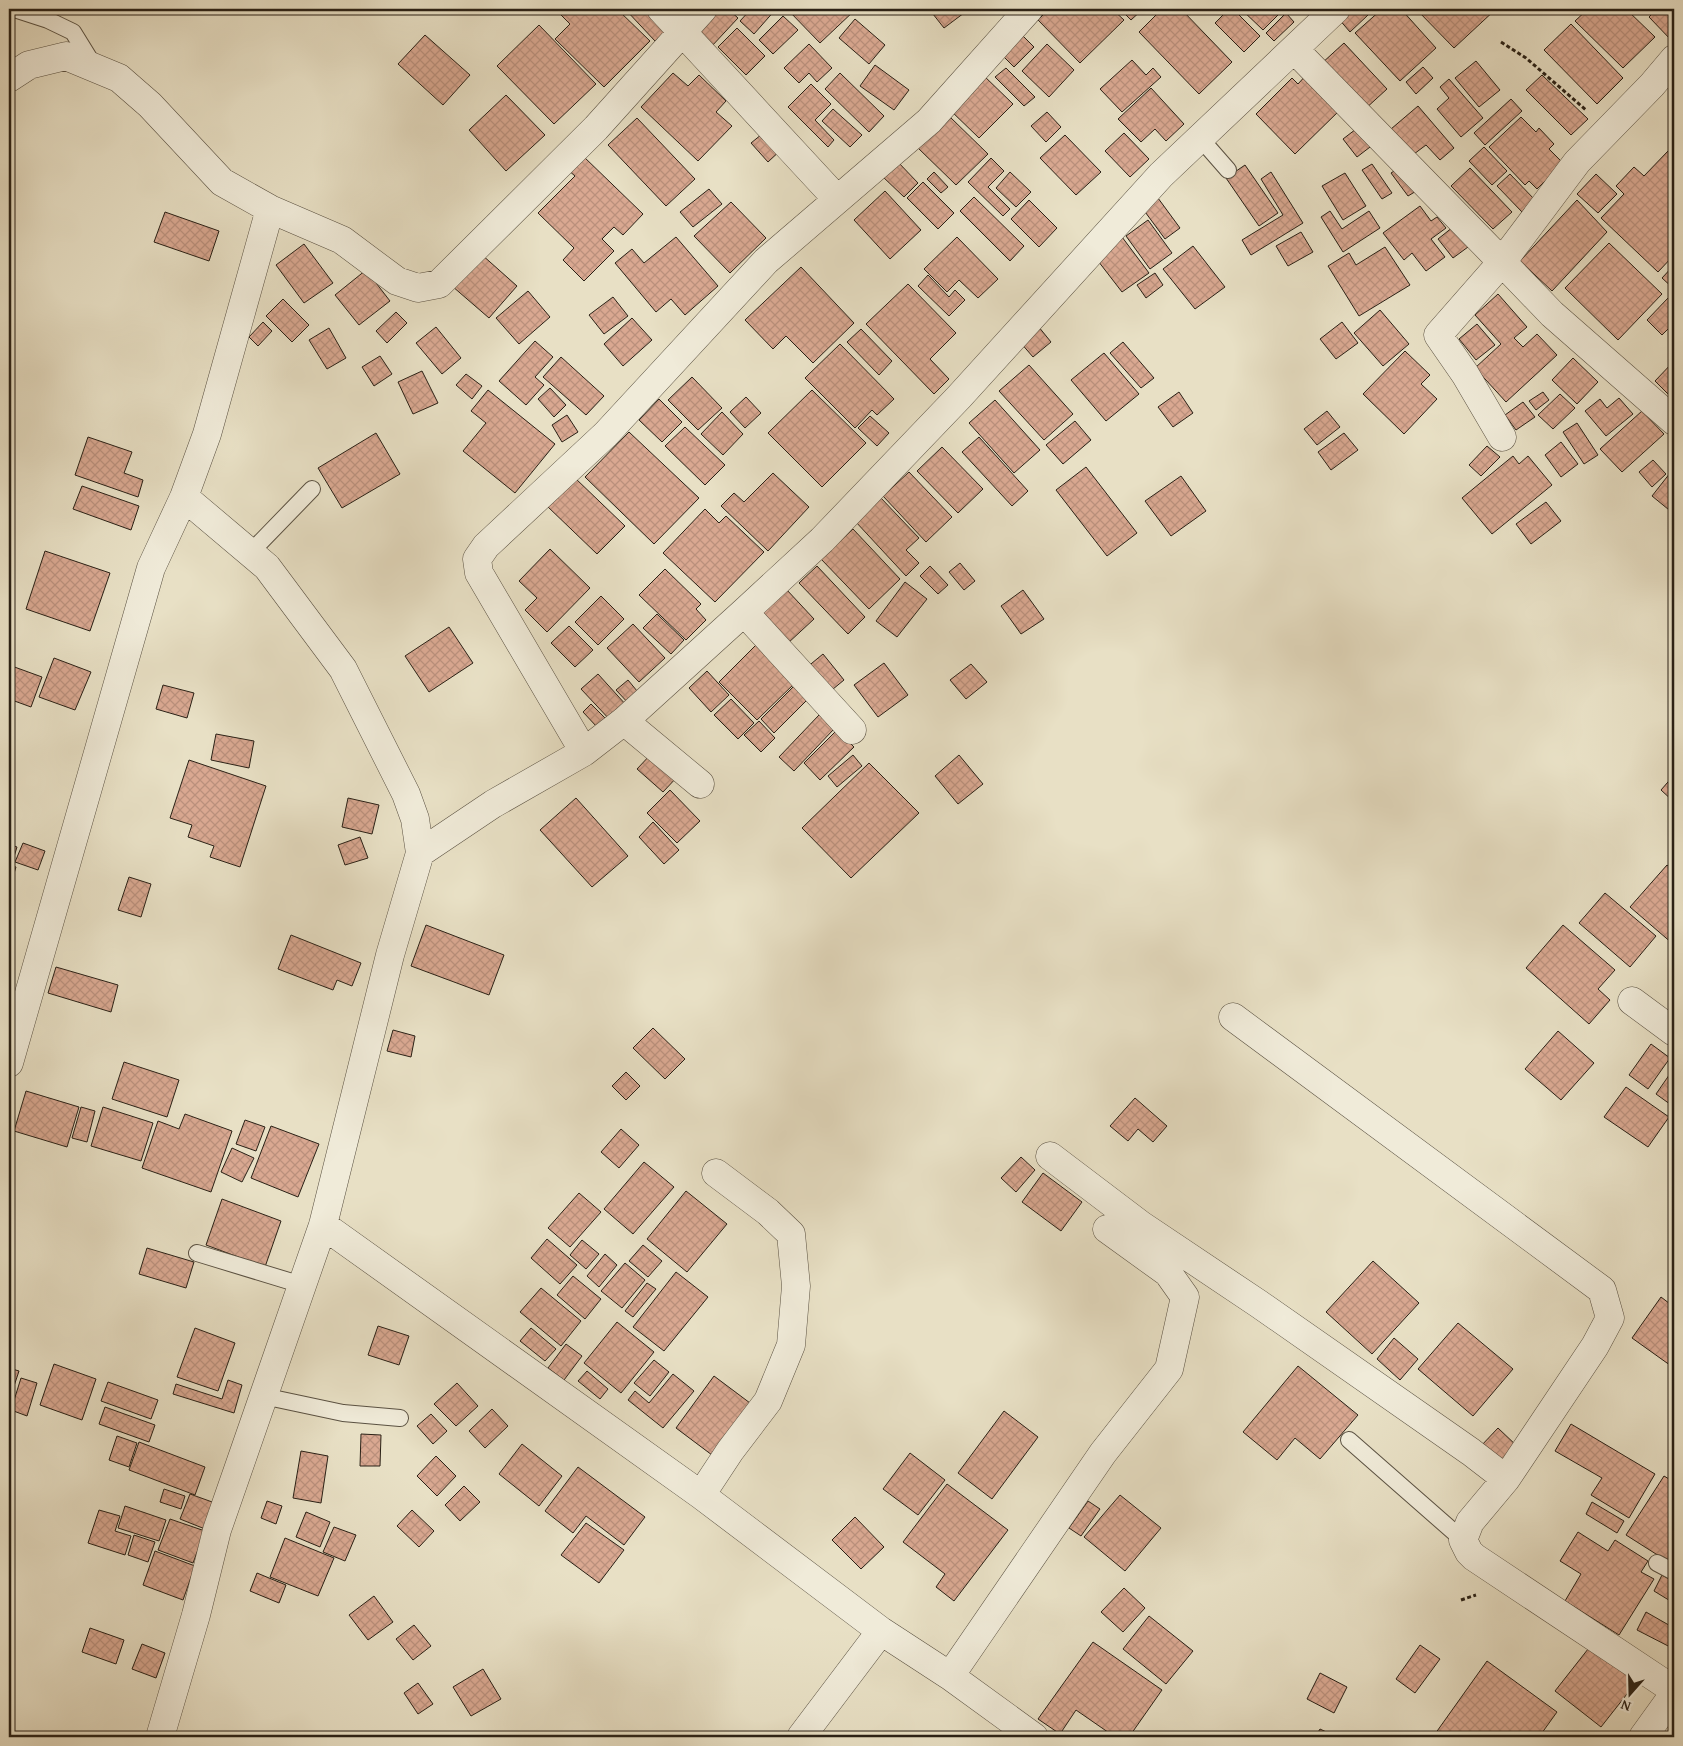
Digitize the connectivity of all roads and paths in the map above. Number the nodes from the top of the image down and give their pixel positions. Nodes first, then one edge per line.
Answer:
1 (14, 9) edge
2 (661, 9) edge
3 (703, 9) edge
4 (1029, 9) edge
5 (1336, 9) edge
6 (681, 32) junction
7 (1501, 42) dead end
8 (1294, 49) junction
9 (1674, 59) edge
10 (94, 66) junction
11 (9, 78) edge
12 (1608, 130) junction
13 (1200, 138) junction
14 (1228, 170) dead end
15 (837, 199) junction
16 (270, 209) junction
17 (1502, 262) junction
18 (1674, 421) edge
19 (1502, 437) dead end
20 (312, 489) dead end
21 (184, 497) junction
22 (250, 553) junction
23 (744, 612) junction
24 (624, 721) junction
25 (852, 730) dead end
26 (584, 752) junction
27 (700, 784) dead end
28 (420, 853) junction
29 (1632, 1001) dead end
30 (1233, 1017) dead end
31 (13, 1030) edge
32 (1674, 1032) edge
33 (9, 1063) edge
34 (1050, 1156) dead end
35 (716, 1173) dead end
36 (323, 1225) junction
37 (1107, 1229) dead end
38 (197, 1253) dead end
39 (302, 1285) junction
40 (263, 1396) junction
41 (400, 1418) dead end
42 (1349, 1440) dead end
43 (1506, 1479) junction
44 (701, 1495) junction
45 (1463, 1540) junction
46 (1657, 1563) dead end
47 (1674, 1572) edge
48 (881, 1631) junction
49 (950, 1676) junction
50 (1674, 1690) edge
51 (1674, 1694) edge
52 (160, 1737) edge
53 (801, 1737) edge
54 (1034, 1737) edge
55 (1644, 1737) edge

1 - 10 lane
2 - 6 street
3 - 6 street
4 - 15 street
5 - 8 street
6 - 15 street
6 - 16 street
7 - 12 path
8 - 13 street
8 - 17 street
9 - 12 street
10 - 11 street
10 - 16 street
12 - 17 street
13 - 14 lane
13 - 23 street
15 - 26 street
16 - 21 street
17 - 18 street
17 - 19 street
20 - 22 lane
21 - 22 street
21 - 31 street
22 - 28 street
23 - 24 street
23 - 25 street
24 - 26 street
24 - 27 street
26 - 28 street
28 - 36 street
29 - 32 street
30 - 43 street
31 - 33 street
34 - 43 street
35 - 44 street
36 - 39 street
36 - 44 street
37 - 49 street
38 - 39 lane
39 - 40 street
40 - 41 lane
40 - 52 street
42 - 45 lane
43 - 45 street
44 - 48 street
45 - 50 street
46 - 47 lane
48 - 49 street
48 - 53 street
49 - 54 street
51 - 55 street

